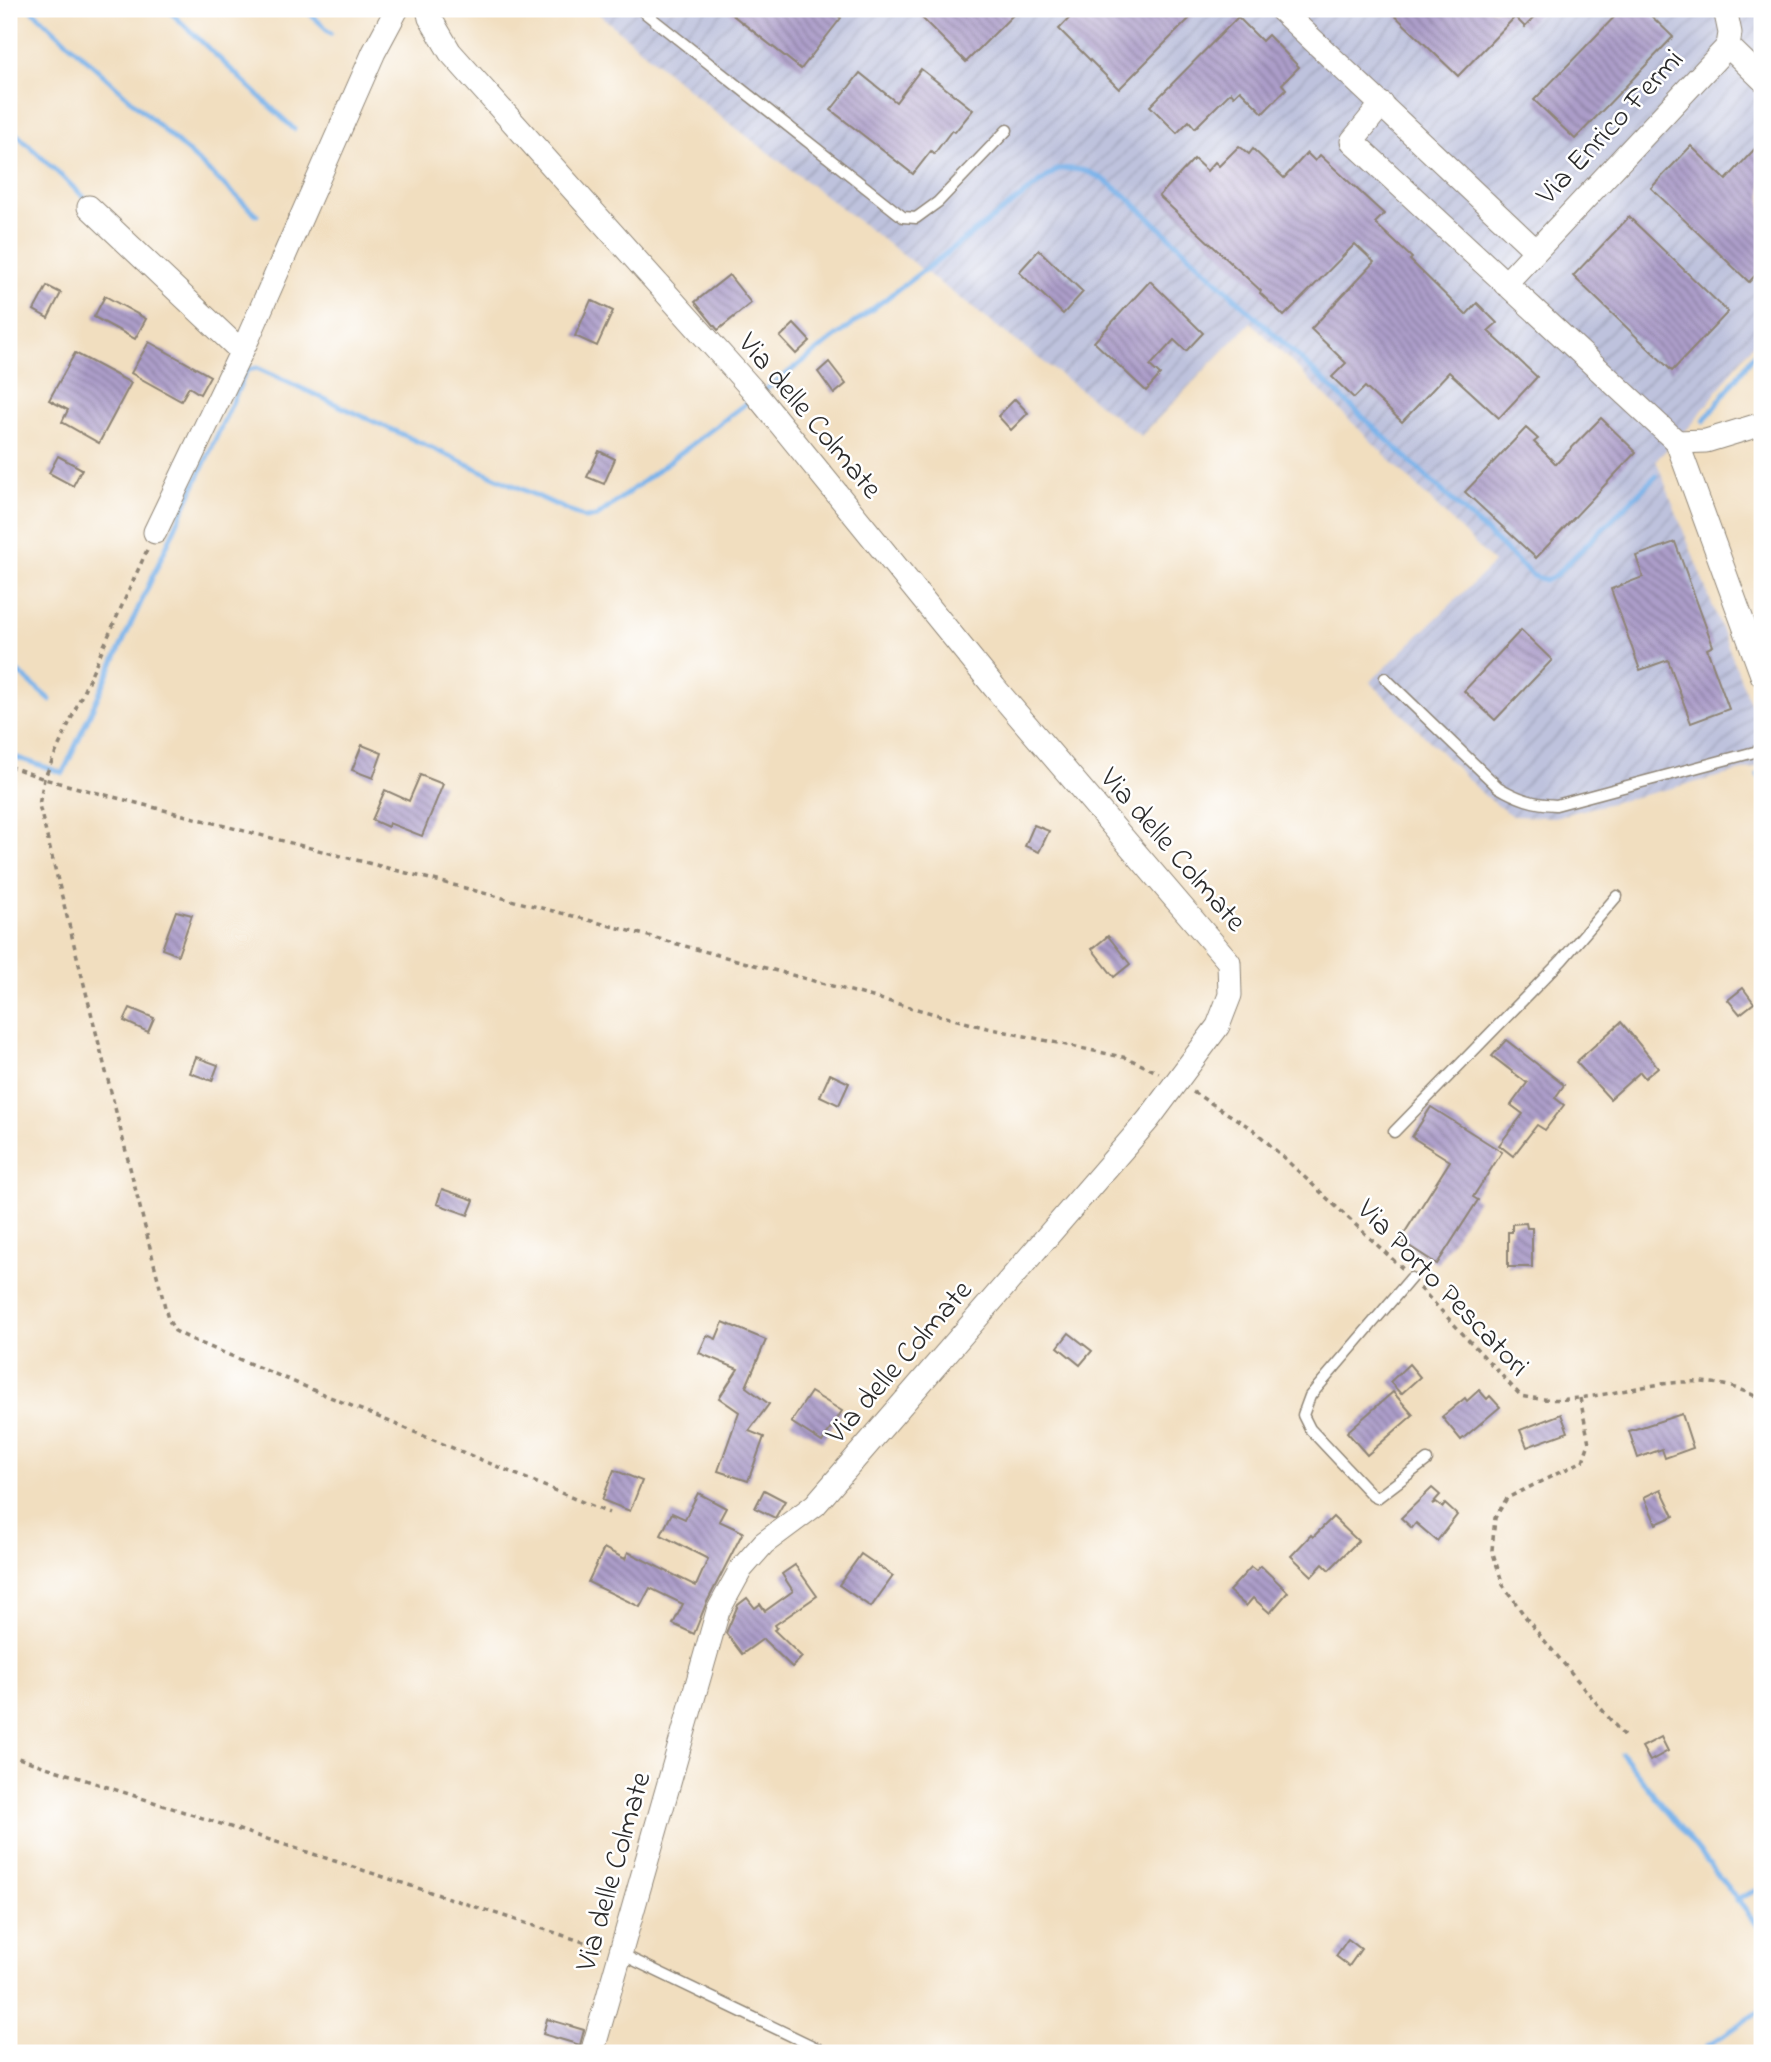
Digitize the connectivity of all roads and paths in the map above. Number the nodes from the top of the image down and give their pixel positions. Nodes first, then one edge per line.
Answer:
1 (397, 9) edge
2 (428, 9) edge
3 (640, 9) edge
4 (1280, 9) edge
5 (1725, 9) edge
6 (1728, 46) junction
7 (1762, 79) edge
8 (1382, 104) junction
9 (1007, 130) dead end
10 (89, 207) dead end
11 (1535, 250) junction
12 (1505, 284) junction
13 (241, 351) junction
14 (1762, 424) edge
15 (1677, 442) junction
16 (155, 532) joint
17 (1762, 675) edge
18 (1385, 678) dead end
19 (1762, 750) edge
20 (9, 766) edge
21 (45, 777) junction
22 (1616, 896) dead end
23 (1177, 1082) junction
24 (1394, 1132) dead end
25 (1411, 1278) junction
26 (1580, 1398) junction
27 (1762, 1400) edge
28 (1427, 1460) dead end
29 (609, 1513) dead end
30 (1624, 1736) dead end
31 (9, 1755) edge
32 (621, 1954) junction
33 (592, 2053) edge
34 (827, 2053) edge

1 - 13 street
2 - 23 street, Via delle Colmate
3 - 9 lane
4 - 8 street
5 - 6 street, Via Enrico Fermi
6 - 7 street, Via Enrico Fermi
6 - 11 street, Via Enrico Fermi
8 - 11 street
8 - 12 street
10 - 13 street
11 - 12 street, Via Enrico Fermi
12 - 15 street
13 - 16 street
14 - 15 street
15 - 17 street
16 - 21 path
18 - 19 lane
20 - 21 path, Via Porto Pescatori
21 - 23 path, Via Porto Pescatori
21 - 29 path
22 - 24 lane
23 - 25 path, Via Porto Pescatori
23 - 32 street, Via delle Colmate
25 - 26 path, Via Porto Pescatori
25 - 28 lane
26 - 27 path, Via Porto Pescatori
26 - 30 path
31 - 32 path
32 - 33 street, Via delle Colmate
32 - 34 lane

